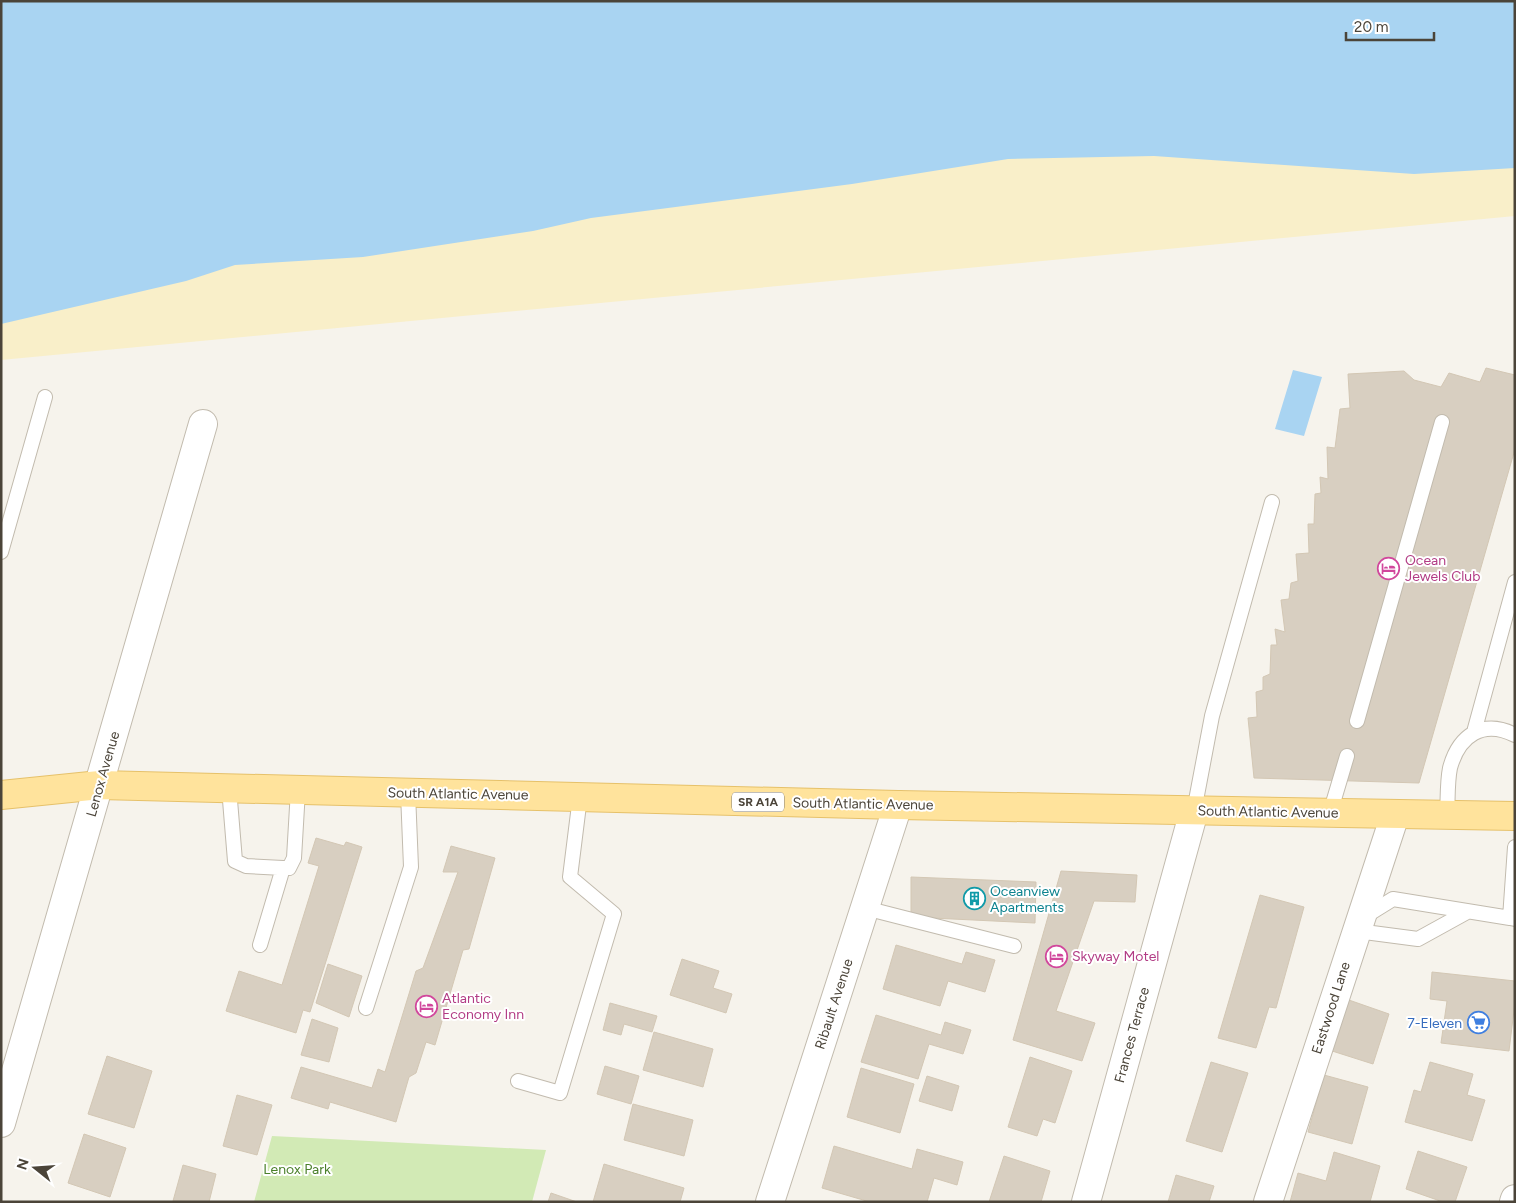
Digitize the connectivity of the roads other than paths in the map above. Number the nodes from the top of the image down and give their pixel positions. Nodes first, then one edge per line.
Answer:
1 (44, 397) dead end
2 (1442, 422) dead end
3 (203, 424) dead end
4 (1272, 502) dead end
5 (1, 552) edge
6 (1515, 582) edge
7 (1357, 721) dead end
8 (1474, 732) junction
9 (1515, 735) edge
10 (1347, 756) dead end
11 (100, 785) junction
12 (229, 788) junction
13 (298, 790) junction
14 (408, 793) junction
15 (1, 795) edge
16 (580, 797) junction
17 (898, 806) junction
18 (1194, 811) junction
19 (1330, 813) junction
20 (1395, 815) junction
21 (1447, 816) junction
22 (1515, 816) edge
23 (1515, 847) edge
24 (282, 868) junction
25 (865, 908) junction
26 (1467, 912) junction
27 (1512, 919) edge
28 (1359, 925) junction
29 (260, 945) dead end
30 (1014, 946) dead end
31 (366, 1008) dead end
32 (518, 1081) dead end
33 (1, 1123) edge
34 (770, 1202) edge
35 (1086, 1202) edge
36 (1268, 1202) edge

1 - 5 lane
2 - 7 lane
3 - 11 street, Lenox Avenue
4 - 18 lane
6 - 8 lane
8 - 9 lane
8 - 21 lane
10 - 19 lane
11 - 12 main road, South Atlantic Avenue / SR A1A
11 - 15 main road, South Atlantic Avenue / SR A1A
11 - 33 street, Lenox Avenue
12 - 13 main road, South Atlantic Avenue / SR A1A
12 - 24 lane
13 - 14 main road, South Atlantic Avenue / SR A1A
13 - 24 lane
14 - 16 main road, South Atlantic Avenue / SR A1A
14 - 31 lane
16 - 17 main road, South Atlantic Avenue / SR A1A
16 - 32 lane
17 - 18 main road, South Atlantic Avenue / SR A1A
17 - 25 street, Ribault Avenue
18 - 19 main road, South Atlantic Avenue / SR A1A
18 - 35 street, Frances Terrace
19 - 20 main road, South Atlantic Avenue / SR A1A
20 - 21 main road, South Atlantic Avenue / SR A1A
20 - 28 street, Eastwood Lane
21 - 22 main road, South Atlantic Avenue / SR A1A
23 - 27 lane
24 - 29 lane
25 - 30 lane
25 - 34 street, Ribault Avenue
26 - 27 lane
26 - 28 lane
26 - 28 lane
28 - 36 street, Eastwood Lane

